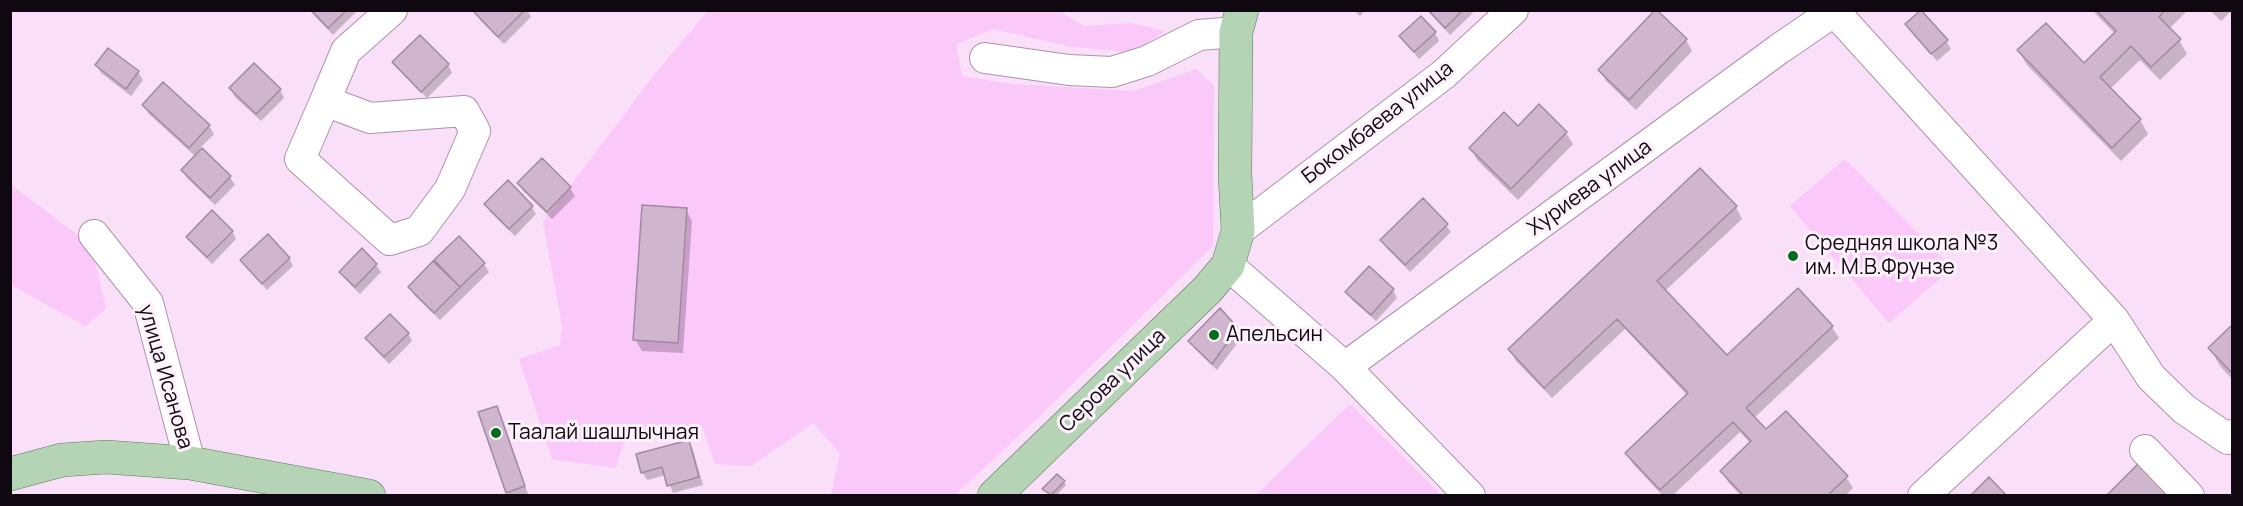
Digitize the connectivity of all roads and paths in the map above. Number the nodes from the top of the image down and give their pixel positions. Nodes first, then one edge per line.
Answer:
1 (392, 10) edge
2 (1513, 10) edge
3 (1836, 11) edge
4 (1239, 21) edge
5 (985, 58) dead end
6 (325, 101) junction
7 (1238, 231) junction
8 (94, 235) dead end
9 (1228, 265) junction
10 (2114, 320) junction
11 (1345, 367) junction
12 (2232, 435) edge
13 (2145, 450) dead end
14 (190, 464) junction
15 (10, 474) edge
16 (270, 487) edge
17 (369, 495) edge
18 (994, 495) edge
19 (1470, 495) edge
20 (1923, 495) edge
21 (2189, 495) edge

1 - 6 street
2 - 7 street, Бокомбаева улица
3 - 10 street
3 - 11 street, Хуриева улица
4 - 5 street
4 - 7 main road, Серова улица
6 - 6 street
7 - 9 main road, Серова улица
8 - 14 street, улица Исанова
9 - 11 street
9 - 18 main road, Серова улица
10 - 12 street
10 - 20 street
11 - 19 street
13 - 21 street
14 - 15 main road
14 - 16 main road
16 - 17 main road

